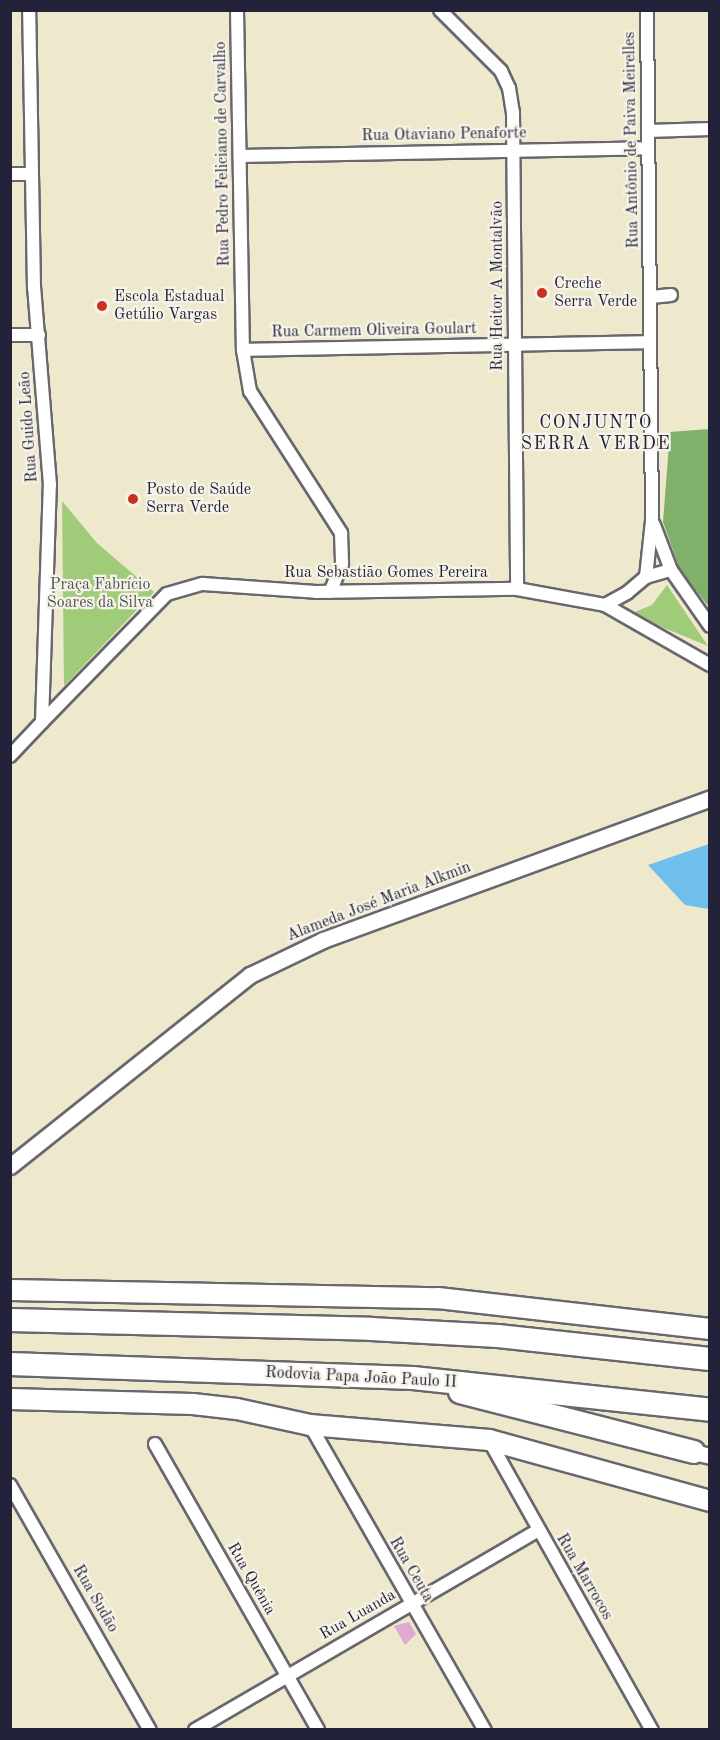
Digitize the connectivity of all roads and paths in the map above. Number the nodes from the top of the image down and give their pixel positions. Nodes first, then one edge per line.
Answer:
1 (29, 10) edge
2 (237, 10) edge
3 (440, 10) edge
4 (646, 10) edge
5 (710, 129) edge
6 (648, 131) junction
7 (648, 148) junction
8 (514, 150) junction
9 (240, 156) junction
10 (10, 174) edge
11 (32, 174) junction
12 (671, 295) dead end
13 (651, 297) junction
14 (10, 335) edge
15 (39, 335) junction
16 (650, 342) junction
17 (515, 345) junction
18 (243, 350) junction
19 (652, 521) junction
20 (671, 570) junction
21 (646, 577) junction
22 (517, 589) junction
23 (330, 592) junction
24 (605, 604) junction
25 (710, 626) edge
26 (706, 659) edge
27 (42, 722) junction
28 (10, 756) edge
29 (710, 798) edge
30 (10, 1166) edge
31 (10, 1290) edge
32 (10, 1320) edge
33 (710, 1329) edge
34 (710, 1359) edge
35 (10, 1364) edge
36 (413, 1378) junction
37 (10, 1399) edge
38 (710, 1410) edge
39 (310, 1425) junction
40 (489, 1440) junction
41 (155, 1444) dead end
42 (701, 1454) edge
43 (10, 1485) edge
44 (710, 1502) edge
45 (538, 1530) junction
46 (411, 1604) junction
47 (287, 1676) junction
48 (150, 1730) edge
49 (195, 1730) edge
50 (318, 1730) edge
51 (485, 1730) edge
52 (652, 1730) edge

1 - 11 street, Rua Guido Leão
2 - 9 street, Rua Pedro Feliciano de Carvalho
3 - 8 street, Rua Heitor A Montalvão
4 - 6 street, Rua Antônio de Paiva Meirelles
5 - 6 street
6 - 7 street, Rua Antônio de Paiva Meirelles
7 - 8 street, Rua Otaviano Penaforte
7 - 13 street, Rua Antônio de Paiva Meirelles
8 - 9 street, Rua Otaviano Penaforte
8 - 17 street, Rua Heitor A Montalvão
9 - 18 street, Rua Pedro Feliciano de Carvalho
10 - 11 street
11 - 15 street, Rua Guido Leão
12 - 13 street
13 - 16 street, Rua Antônio de Paiva Meirelles
14 - 15 street
15 - 27 street, Rua Guido Leão
16 - 17 street, Rua Carmem Oliveira Goulart
16 - 19 street, Rua Antônio de Paiva Meirelles
17 - 18 street, Rua Carmem Oliveira Goulart
17 - 22 street, Rua Heitor A Montalvão
18 - 23 street, Rua Pedro Feliciano de Carvalho
19 - 20 street, Rua Antônio de Paiva Meirelles
19 - 21 street, Rua Antônio de Paiva Meirelles
20 - 21 street
20 - 25 street, Rua Antônio de Paiva Meirelles
21 - 24 street
22 - 23 street, Rua Sebastião Gomes Pereira
22 - 24 street, Rua Sebastião Gomes Pereira
23 - 27 street, Rua Sebastião Gomes Pereira
24 - 26 street
27 - 28 street
29 - 30 street, Alameda José Maria Alkmin
31 - 33 main road
32 - 34 highway
35 - 36 highway, Rodovia Papa João Paulo II
36 - 38 highway, Rodovia Papa João Paulo II
36 - 42 highway
37 - 39 main road
39 - 40 main road
39 - 46 street, Rua Ceuta
40 - 44 main road
40 - 45 street, Rua Marrocos
41 - 47 street, Rua Quênia
43 - 48 street, Rua Sudão
45 - 46 street, Rua Luanda
45 - 52 street, Rua Marrocos
46 - 47 street, Rua Luanda
46 - 51 street, Rua Ceuta
47 - 49 street, Rua Luanda
47 - 50 street, Rua Quênia

